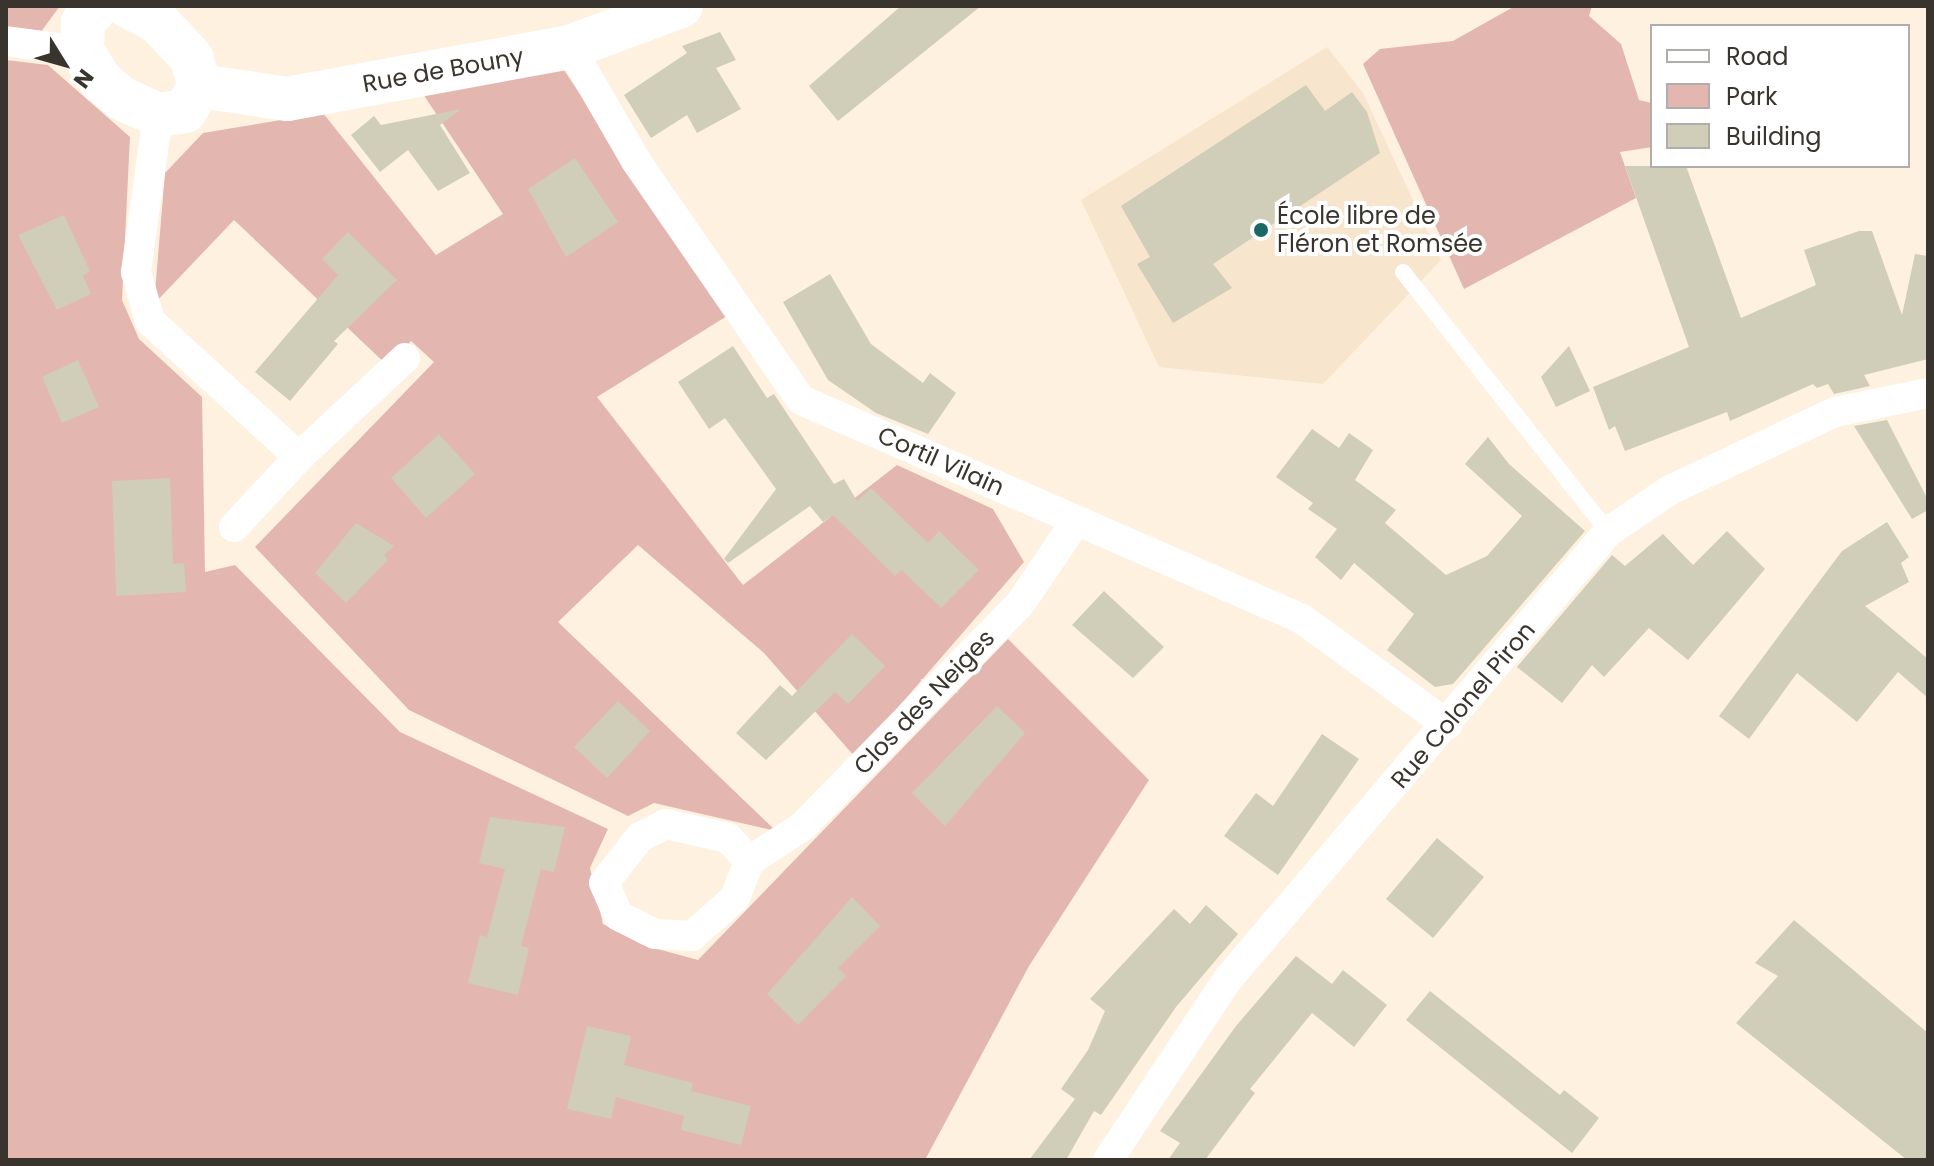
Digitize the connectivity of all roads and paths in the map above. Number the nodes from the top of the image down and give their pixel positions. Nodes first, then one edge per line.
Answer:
1 (98, 6) edge
2 (128, 6) edge
3 (681, 6) edge
4 (6, 41) edge
5 (570, 47) junction
6 (82, 51) junction
7 (200, 86) junction
8 (158, 115) junction
9 (1403, 272) dead end
10 (405, 358) dead end
11 (1928, 393) edge
12 (299, 457) junction
13 (1076, 521) junction
14 (234, 527) dead end
15 (1608, 532) junction
16 (1448, 725) junction
17 (749, 861) junction
18 (1108, 1160) edge

1 - 6 street
2 - 7 street
3 - 5 street, Rue de Bouny
4 - 6 street
5 - 7 street, Rue de Bouny
5 - 13 street, Cortil Vilain
6 - 8 street
7 - 8 street
8 - 12 street
9 - 15 lane
10 - 12 street
11 - 15 street, Rue Colonel Piron
12 - 14 street
13 - 16 street, Cortil Vilain
13 - 17 street, Clos des Neiges
15 - 16 street, Rue Colonel Piron
16 - 18 street, Rue Colonel Piron
17 - 17 street

